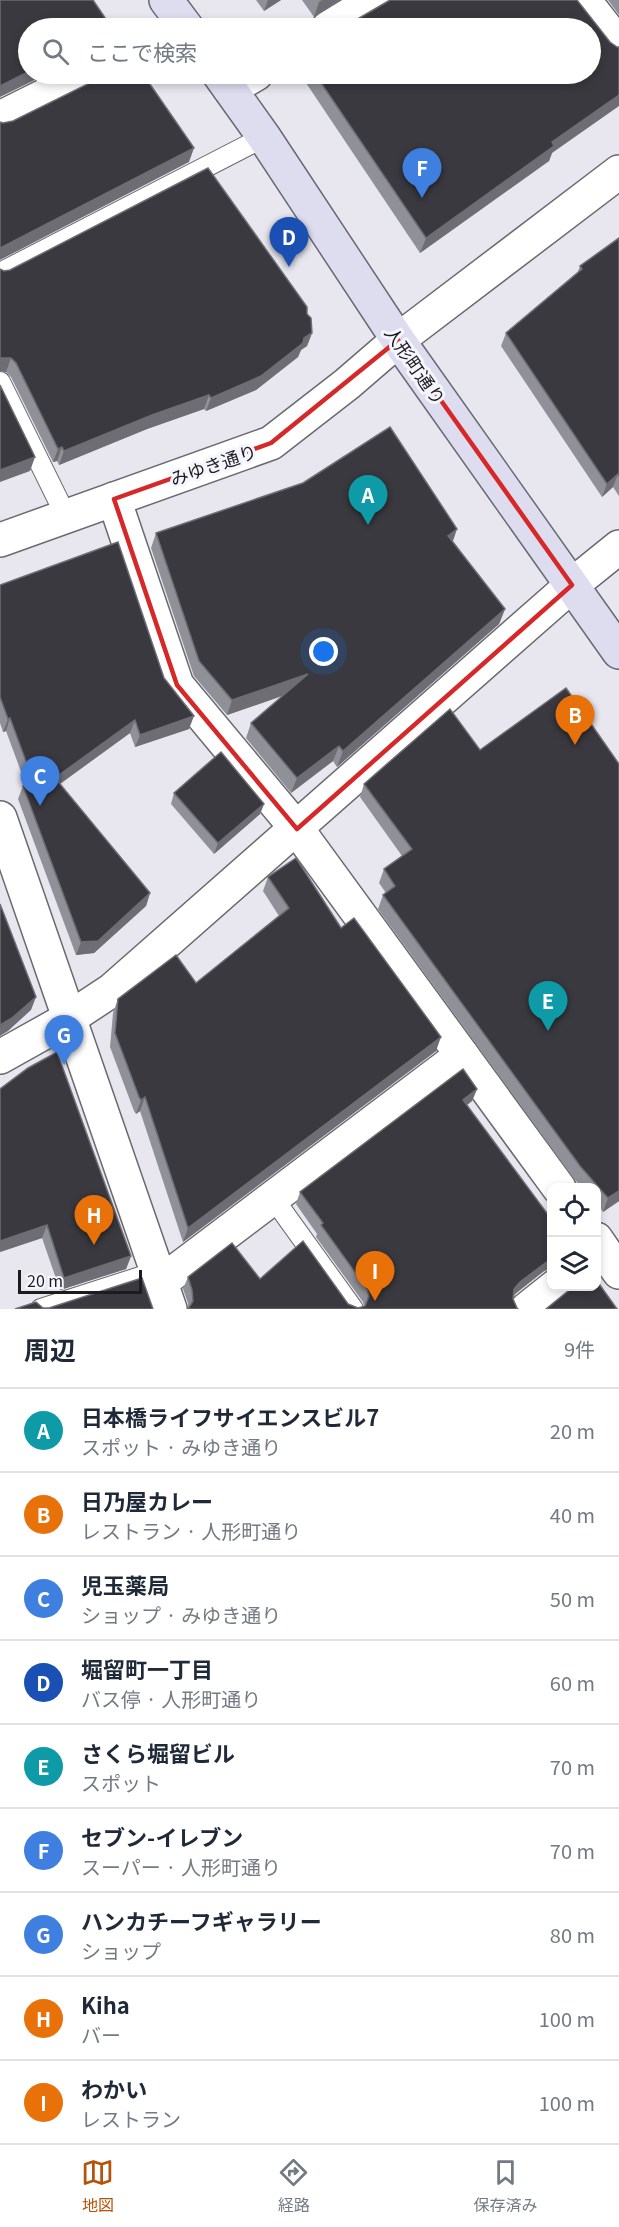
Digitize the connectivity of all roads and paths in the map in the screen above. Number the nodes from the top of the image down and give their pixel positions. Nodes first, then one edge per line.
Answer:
1 (374, 0) edge
2 (584, 0) edge
3 (344, 18) edge
4 (598, 18) edge
5 (601, 22) edge
6 (619, 45) edge
7 (68, 84) edge
8 (238, 84) edge
9 (0, 118) edge
10 (264, 137) junction
11 (619, 172) edge
12 (0, 273) edge
13 (398, 340) junction
14 (0, 382) edge
15 (114, 499) junction
16 (66, 516) junction
17 (0, 540) edge
18 (619, 547) edge
19 (572, 585) junction
20 (619, 652) edge
21 (0, 818) edge
22 (297, 829) junction
23 (68, 1019) junction
24 (462, 1055) junction
25 (0, 1057) edge
26 (555, 1183) edge
27 (273, 1198) junction
28 (162, 1288) edge
29 (551, 1291) edge
30 (41, 1309) edge
31 (353, 1309) edge
32 (527, 1309) edge

1 - 3 street
2 - 4 street
5 - 6 street
7 - 9 street
8 - 10 street, 人形町通り
10 - 12 lane
10 - 13 street, 人形町通り
11 - 13 street, みゆき通り
13 - 15 street, みゆき通り
13 - 19 street, 人形町通り
14 - 16 lane
15 - 16 street, みゆき通り
15 - 22 street
16 - 17 street, みゆき通り
18 - 19 street
19 - 20 street, 人形町通り
19 - 22 street
21 - 23 street
22 - 23 street
22 - 24 street
23 - 25 street
23 - 28 street
24 - 26 street
24 - 27 street
27 - 28 street
27 - 31 lane
28 - 30 lane
29 - 32 street

